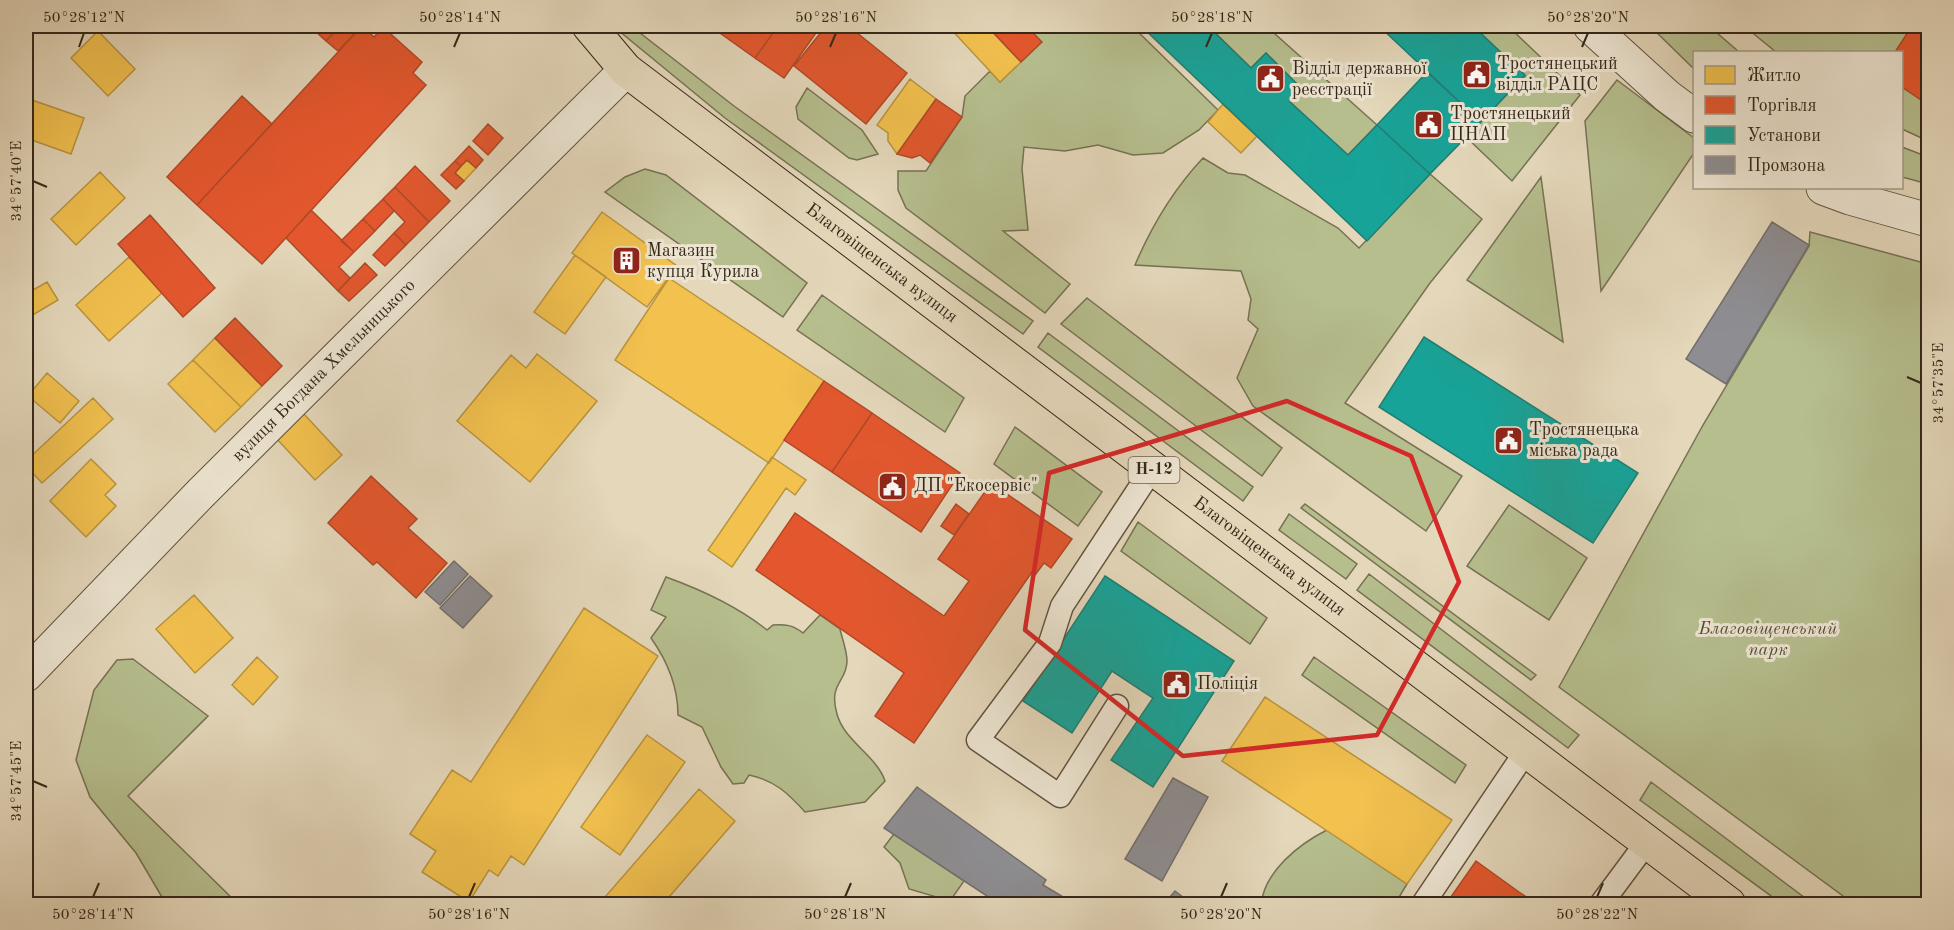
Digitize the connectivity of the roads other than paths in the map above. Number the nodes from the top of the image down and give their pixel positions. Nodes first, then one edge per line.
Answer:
1 (589, 26) edge
2 (1590, 26) edge
3 (626, 70) junction
4 (1693, 115) edge
5 (1825, 189) edge
6 (1929, 219) edge
7 (1152, 469) junction
8 (26, 675) edge
9 (1117, 706) dead end
10 (1526, 751) junction
11 (1647, 842) junction
12 (1423, 904) edge
13 (1601, 904) edge
14 (1730, 904) edge

1 - 3 main road, Благовіщенська вулиця / Н-12
2 - 4 street
3 - 7 main road, Благовіщенська вулиця / Н-12
3 - 8 street, вулиця Богдана Хмельницького
5 - 6 street
7 - 9 lane
7 - 10 main road, Благовіщенська вулиця / Н-12
10 - 11 main road, Благовіщенська вулиця / Н-12
10 - 12 lane
11 - 13 lane
11 - 14 main road, Благовіщенська вулиця / Н-12

